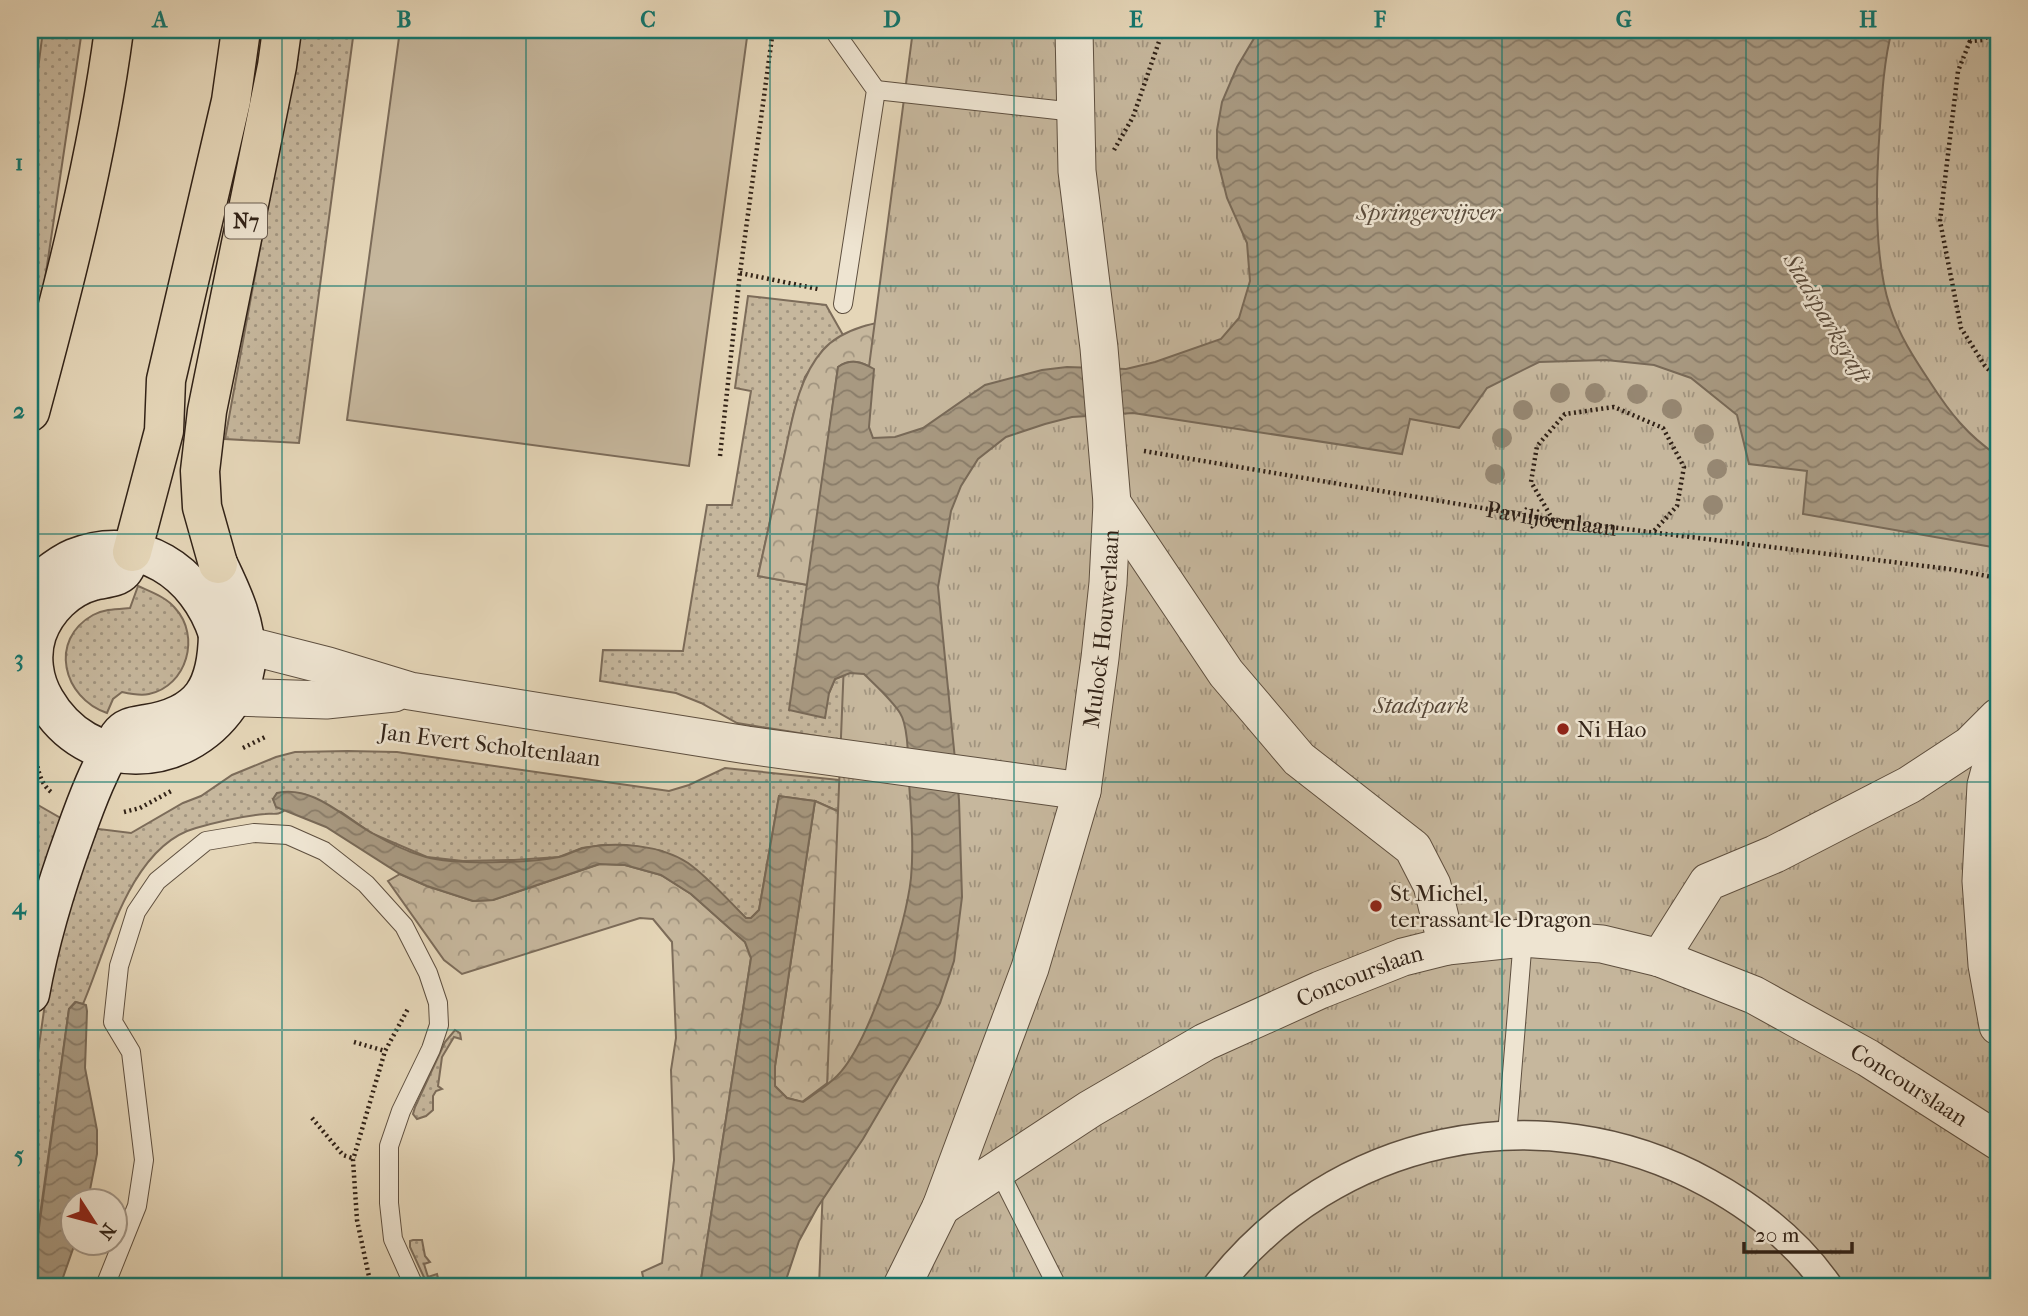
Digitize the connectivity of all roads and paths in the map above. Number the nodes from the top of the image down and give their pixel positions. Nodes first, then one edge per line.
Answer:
1 (114, 30) edge
2 (241, 30) edge
3 (282, 30) edge
4 (773, 30) edge
5 (838, 30) edge
6 (1074, 30) edge
7 (1163, 30) edge
8 (1974, 30) edge
9 (1996, 30) edge
10 (1970, 41) junction
11 (876, 90) junction
12 (1075, 112) junction
13 (1077, 171) junction
14 (740, 273) junction
15 (844, 299) joint
16 (1998, 379) edge
17 (30, 412) edge
18 (1106, 437) junction
19 (720, 456) dead end
20 (1112, 503) junction
21 (1553, 520) junction
22 (1651, 534) junction
23 (118, 551) junction
24 (218, 564) joint
25 (1998, 578) edge
26 (41, 579) edge
27 (232, 639) junction
28 (32, 672) edge
29 (410, 691) junction
30 (234, 697) junction
31 (1998, 718) edge
32 (270, 735) dead end
33 (31, 740) edge
34 (1998, 741) edge
35 (111, 751) junction
36 (237, 751) dead end
37 (174, 789) dead end
38 (1082, 791) junction
39 (84, 808) junction
40 (1523, 938) junction
41 (1447, 946) junction
42 (1660, 958) junction
43 (30, 994) edge
44 (1998, 1026) edge
45 (354, 1042) dead end
46 (385, 1051) dead end
47 (312, 1118) dead end
48 (1507, 1135) junction
49 (1998, 1141) edge
50 (389, 1146) junction
51 (998, 1169) junction
52 (942, 1207) junction
53 (105, 1286) edge
54 (414, 1286) edge
55 (902, 1286) edge
56 (1057, 1286) edge
57 (1217, 1286) edge
58 (1828, 1286) edge

1 - 17 highway
2 - 23 highway, N7
3 - 24 highway, N7
4 - 14 path
5 - 11 lane
6 - 12 street, Mulock Houwerlaan
7 - 13 path
8 - 10 path
9 - 10 path
10 - 16 path
11 - 12 lane
11 - 15 lane
12 - 13 street, Mulock Houwerlaan
13 - 18 street, Mulock Houwerlaan
14 - 15 path
14 - 19 path
18 - 20 street, Mulock Houwerlaan
18 - 21 path, Paviljoenlaan
20 - 38 street, Mulock Houwerlaan
20 - 41 street
21 - 22 path, Paviljoenlaan
21 - 22 path
22 - 25 path, Paviljoenlaan
23 - 26 main road
23 - 27 main road
23 - 28 main road
24 - 27 main road
27 - 29 street, Jan Evert Scholtenlaan
27 - 30 main road
27 - 35 main road
28 - 35 main road
29 - 30 street, Jan Evert Scholtenlaan
29 - 38 street, Jan Evert Scholtenlaan
30 - 35 main road
31 - 42 street
32 - 36 path
33 - 39 path
34 - 44 street
35 - 39 main road
37 - 39 path
38 - 52 street, Mulock Houwerlaan
39 - 43 main road
40 - 41 street, Concourslaan
40 - 42 street, Concourslaan
40 - 48 lane
41 - 51 street, Concourslaan
42 - 49 street, Concourslaan
45 - 46 path
47 - 50 path
48 - 57 street
48 - 58 street
50 - 53 lane
50 - 54 lane
51 - 52 street, Concourslaan
51 - 56 lane
52 - 55 street, Concourslaan

